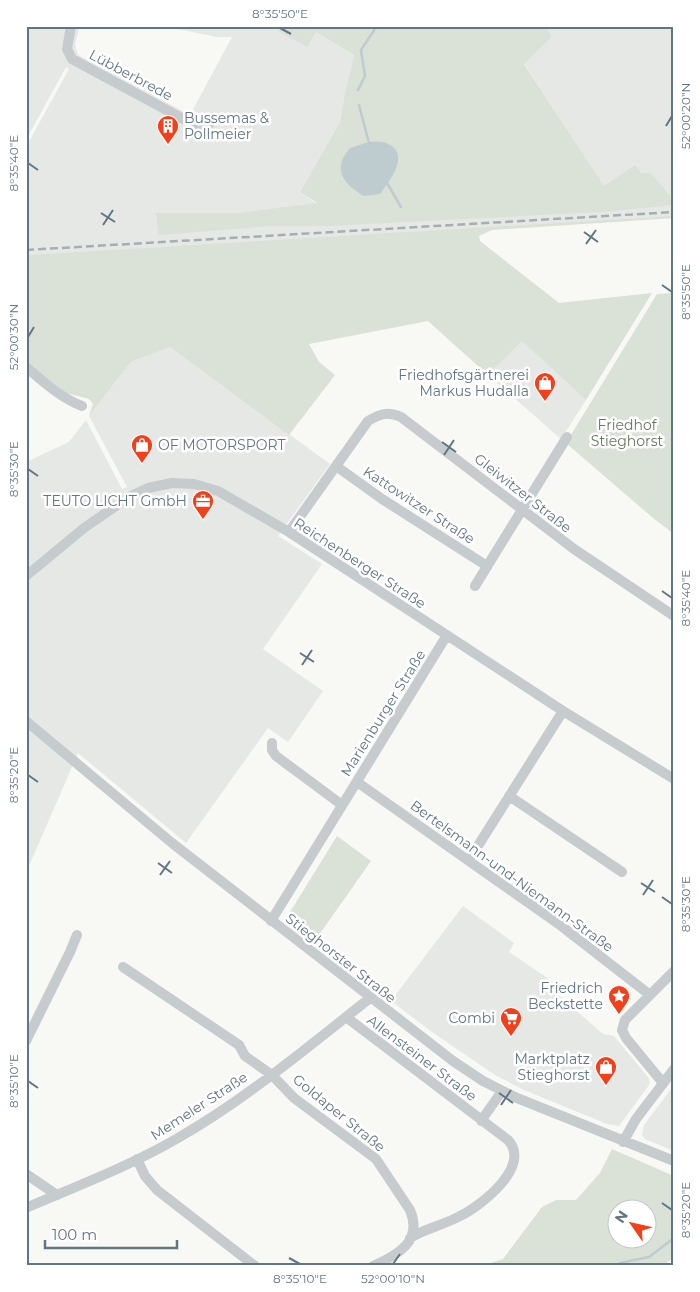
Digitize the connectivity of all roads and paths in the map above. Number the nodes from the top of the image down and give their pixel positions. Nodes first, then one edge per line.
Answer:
1 (71, 26) edge
2 (209, 125) dead end
3 (26, 367) edge
4 (82, 406) dead end
5 (566, 437) dead end
6 (336, 466) junction
7 (522, 508) junction
8 (289, 532) junction
9 (487, 566) junction
10 (26, 576) edge
11 (475, 586) dead end
12 (674, 616) edge
13 (447, 636) junction
14 (563, 711) junction
15 (26, 721) edge
16 (272, 743) dead end
17 (674, 779) edge
18 (357, 782) junction
19 (510, 796) junction
20 (342, 805) junction
21 (469, 860) junction
22 (622, 872) dead end
23 (271, 921) junction
24 (77, 935) dead end
25 (123, 967) dead end
26 (674, 970) edge
27 (650, 995) junction
28 (370, 998) junction
29 (346, 1017) junction
30 (26, 1041) edge
31 (674, 1069) edge
32 (272, 1075) junction
33 (663, 1083) junction
34 (502, 1091) junction
35 (481, 1120) junction
36 (623, 1142) junction
37 (137, 1159) junction
38 (674, 1161) edge
39 (26, 1174) edge
40 (57, 1195) junction
41 (26, 1208) edge
42 (413, 1216) junction
43 (435, 1226) junction
44 (410, 1238) junction
45 (255, 1266) edge
46 (373, 1266) edge

1 - 2 street, Lübberbrede
3 - 4 street
5 - 7 street
6 - 7 street, Gleiwitzer Straße
6 - 8 street, Gleiwitzer Straße
6 - 9 street, Kattowitzer Straße
7 - 9 street
7 - 12 street, Gleiwitzer Straße
8 - 10 street, Reichenberger Straße
8 - 13 street, Reichenberger Straße
9 - 11 street
13 - 14 street, Reichenberger Straße
13 - 18 street, Marienburger Straße
14 - 17 street, Reichenberger Straße
14 - 19 street
15 - 23 street, Stieghorster Straße
16 - 20 street
18 - 20 street, Marienburger Straße
18 - 21 street, Bertelsmann-und-Niemann-Straße
19 - 21 street
19 - 22 street
20 - 23 street, Marienburger Straße
21 - 27 street, Bertelsmann-und-Niemann-Straße
23 - 28 street, Stieghorster Straße
24 - 30 street
25 - 32 street, Goldaper Straße
26 - 27 street
27 - 33 street
28 - 29 street, Memeler Straße
28 - 34 street, Stieghorster Straße
29 - 32 street, Memeler Straße
29 - 35 street, Allensteiner Straße
31 - 33 street
32 - 37 street, Memeler Straße
32 - 42 street, Goldaper Straße
33 - 36 street
34 - 35 street, Allensteiner Straße
34 - 36 street, Stieghorster Straße
35 - 43 street, Allensteiner Straße
36 - 38 street, Stieghorster Straße
37 - 40 street, Memeler Straße
37 - 45 street
39 - 40 street
40 - 41 street, Memeler Straße
42 - 43 street
42 - 44 street
43 - 44 street, Allensteiner Straße
44 - 46 street, Allensteiner Straße

